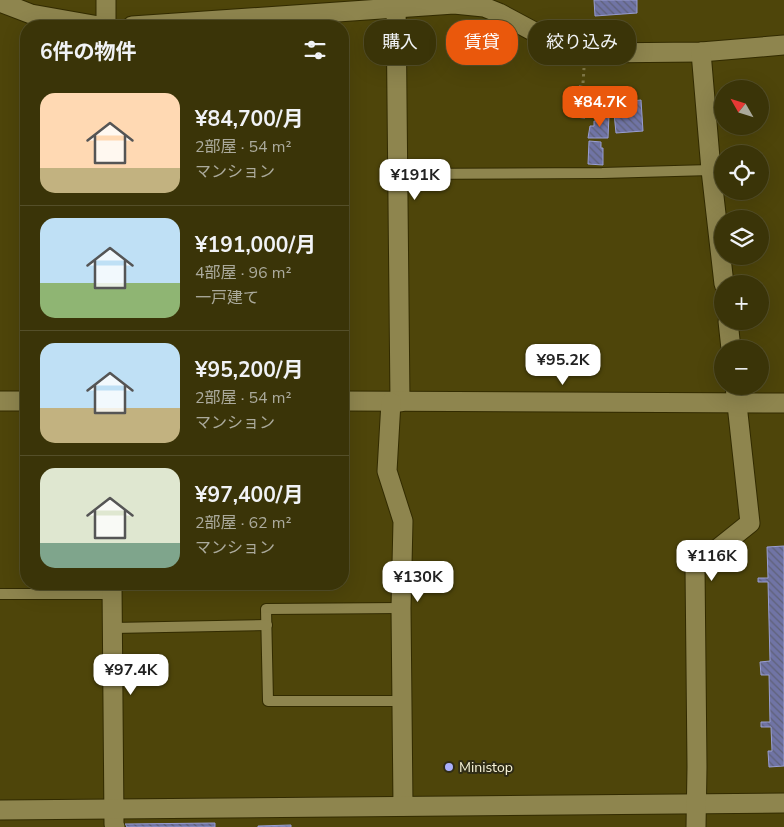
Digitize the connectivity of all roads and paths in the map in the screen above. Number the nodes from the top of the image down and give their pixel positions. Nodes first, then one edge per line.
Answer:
1 (106, 0) edge
2 (0, 3) edge
3 (396, 4) edge
4 (65, 20) edge
5 (106, 20) edge
6 (204, 20) edge
7 (784, 46) edge
8 (701, 52) junction
9 (711, 170) junction
10 (398, 174) junction
11 (723, 275) edge
12 (714, 395) edge
13 (736, 395) edge
14 (741, 395) edge
15 (0, 401) edge
16 (20, 401) edge
17 (349, 401) edge
18 (396, 402) junction
19 (784, 403) edge
20 (90, 590) edge
21 (112, 590) edge
22 (0, 594) edge
23 (401, 608) junction
24 (267, 625) junction
25 (113, 628) junction
26 (402, 701) junction
27 (784, 802) edge
28 (695, 804) junction
29 (402, 806) junction
30 (0, 810) edge
31 (115, 818) edge
32 (696, 827) edge

1 - 5 street
2 - 4 street
3 - 6 street
3 - 8 street
3 - 10 street
7 - 8 street
8 - 9 street
9 - 10 lane
9 - 11 street
10 - 18 street
12 - 18 street
13 - 28 street
14 - 19 street
15 - 16 street
17 - 18 street
18 - 23 street
20 - 22 lane
21 - 25 street
23 - 24 lane
23 - 26 street
24 - 25 lane
24 - 26 lane
25 - 31 street
26 - 29 street
27 - 28 street
28 - 29 street
28 - 32 street
29 - 31 street
30 - 31 street

